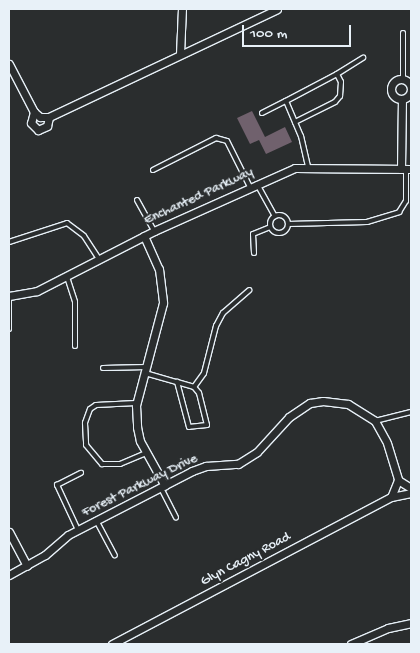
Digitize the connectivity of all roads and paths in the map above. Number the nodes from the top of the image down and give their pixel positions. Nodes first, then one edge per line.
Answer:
1 (182, 9) edge
2 (277, 9) edge
3 (403, 33) dead end
4 (180, 54) junction
5 (363, 58) dead end
6 (9, 64) edge
7 (338, 74) junction
8 (403, 80) junction
9 (411, 87) edge
10 (402, 99) junction
11 (286, 101) junction
12 (262, 113) dead end
13 (37, 114) junction
14 (49, 118) junction
15 (295, 122) junction
16 (308, 167) junction
17 (406, 169) edge
18 (153, 170) dead end
19 (253, 186) junction
20 (138, 200) dead end
21 (275, 216) junction
22 (288, 224) junction
23 (270, 227) junction
24 (154, 231) junction
25 (144, 236) junction
26 (9, 242) edge
27 (254, 253) dead end
28 (98, 259) junction
29 (67, 277) junction
30 (249, 290) dead end
31 (9, 296) edge
32 (9, 329) edge
33 (74, 346) dead end
34 (103, 368) dead end
35 (146, 370) junction
36 (177, 382) junction
37 (194, 387) junction
38 (136, 403) junction
39 (411, 412) edge
40 (375, 421) junction
41 (146, 453) junction
42 (81, 473) dead end
43 (398, 480) junction
44 (163, 487) junction
45 (411, 488) edge
46 (411, 493) edge
47 (391, 497) junction
48 (176, 517) dead end
49 (96, 520) junction
50 (78, 530) junction
51 (9, 532) edge
52 (114, 555) dead end
53 (26, 566) junction
54 (9, 575) edge
55 (411, 623) edge
56 (112, 644) edge
57 (351, 644) edge

1 - 4 street
2 - 4 street
3 - 8 lane
4 - 14 street
5 - 7 lane
6 - 13 street
7 - 11 lane
7 - 15 lane
8 - 9 street
8 - 10 street
9 - 10 street
10 - 17 street
11 - 12 lane
11 - 15 lane
13 - 14 street
13 - 14 street
15 - 16 lane
16 - 17 street, Enchanted Parkway
16 - 19 street, Enchanted Parkway
17 - 22 lane
18 - 19 lane
19 - 21 lane
19 - 24 street, Enchanted Parkway
20 - 24 lane
21 - 22 lane
21 - 23 lane
22 - 23 lane
23 - 27 lane
24 - 25 street, Enchanted Parkway
25 - 28 street, Enchanted Parkway
25 - 35 street
26 - 28 lane
28 - 29 street, Enchanted Parkway
29 - 31 street, Enchanted Parkway
29 - 33 lane
30 - 37 lane
31 - 32 lane
34 - 35 lane
35 - 36 lane
35 - 38 street
36 - 37 lane
36 - 37 lane
38 - 41 street
38 - 41 lane
39 - 40 lane
40 - 43 street, Forest Parkway Drive
40 - 44 street, Forest Parkway Drive
41 - 44 street
42 - 50 lane
43 - 45 street
43 - 47 street
44 - 48 lane
44 - 49 street, Forest Parkway Drive
46 - 47 street, Glyn Cagny Road
47 - 56 street, Glyn Cagny Road
49 - 50 street, Forest Parkway Drive
49 - 52 lane
50 - 53 street, Forest Parkway Drive
51 - 53 street
53 - 54 street, Forest Parkway Drive
55 - 57 street

